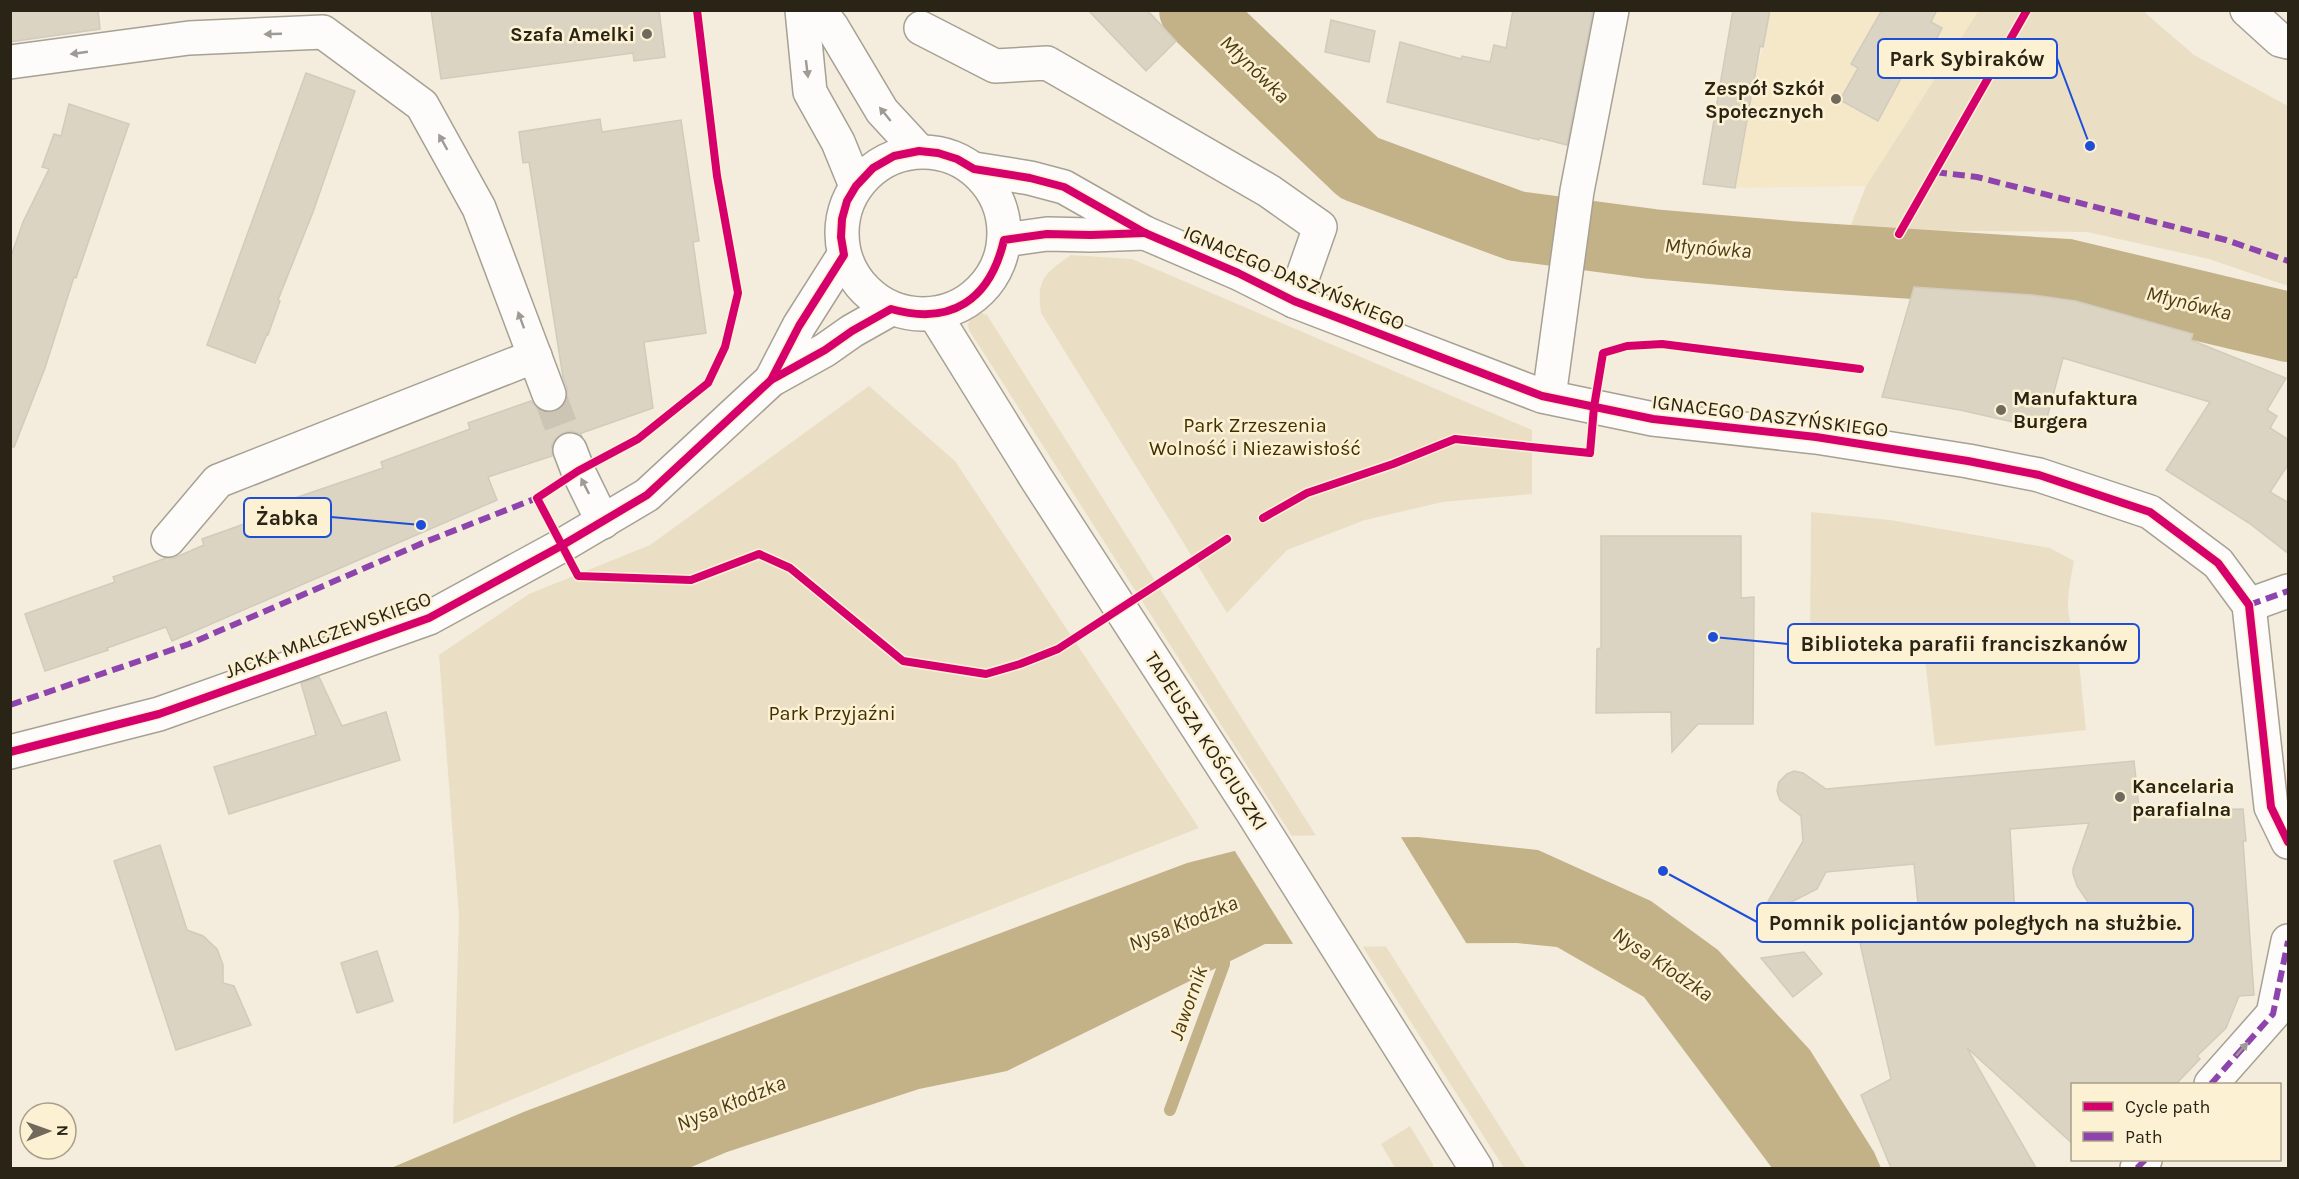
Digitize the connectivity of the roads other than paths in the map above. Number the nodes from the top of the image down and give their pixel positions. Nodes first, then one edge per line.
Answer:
1 (802, 10) edge
2 (819, 10) edge
3 (1612, 10) edge
4 (2247, 10) edge
5 (323, 21) edge
6 (921, 28) dead end
7 (2289, 42) edge
8 (10, 62) edge
9 (919, 151) junction
10 (974, 169) junction
11 (856, 186) junction
12 (1144, 233) junction
13 (1005, 240) junction
14 (844, 255) junction
15 (1294, 301) junction
16 (891, 309) junction
17 (935, 315) junction
18 (535, 356) junction
19 (771, 380) junction
20 (549, 394) tunnel mouth
21 (1550, 397) junction
22 (570, 450) tunnel mouth
23 (603, 522) junction
24 (168, 540) dead end
25 (2289, 591) edge
26 (2249, 605) junction
27 (10, 752) edge
28 (2289, 842) edge
29 (2289, 941) edge
30 (2212, 1083) edge
31 (1476, 1168) edge

1 -> 11 street
9 -> 2 street
3 - 21 street
4 - 7 street
5 -> 8 street
18 -> 5 street
6 - 15 street
9 - 10 street
9 - 11 street
10 - 12 street, IGNACEGO DASZYŃSKIEGO
10 - 13 street
11 - 14 street
12 - 13 street, IGNACEGO DASZYŃSKIEGO
12 - 15 street, IGNACEGO DASZYŃSKIEGO
13 - 17 street
14 - 16 street
14 - 19 street, JACKA MALCZEWSKIEGO
15 - 21 street, IGNACEGO DASZYŃSKIEGO
16 - 17 street
16 - 19 street, JACKA MALCZEWSKIEGO
17 - 31 street, TADEUSZA KOŚCIUSZKI
18 - 20 street
18 - 24 street
19 - 23 street, JACKA MALCZEWSKIEGO
21 - 26 street, IGNACEGO DASZYŃSKIEGO
23 -> 22 street
23 - 27 street, JACKA MALCZEWSKIEGO
25 - 26 street
26 - 28 street
30 -> 29 street

